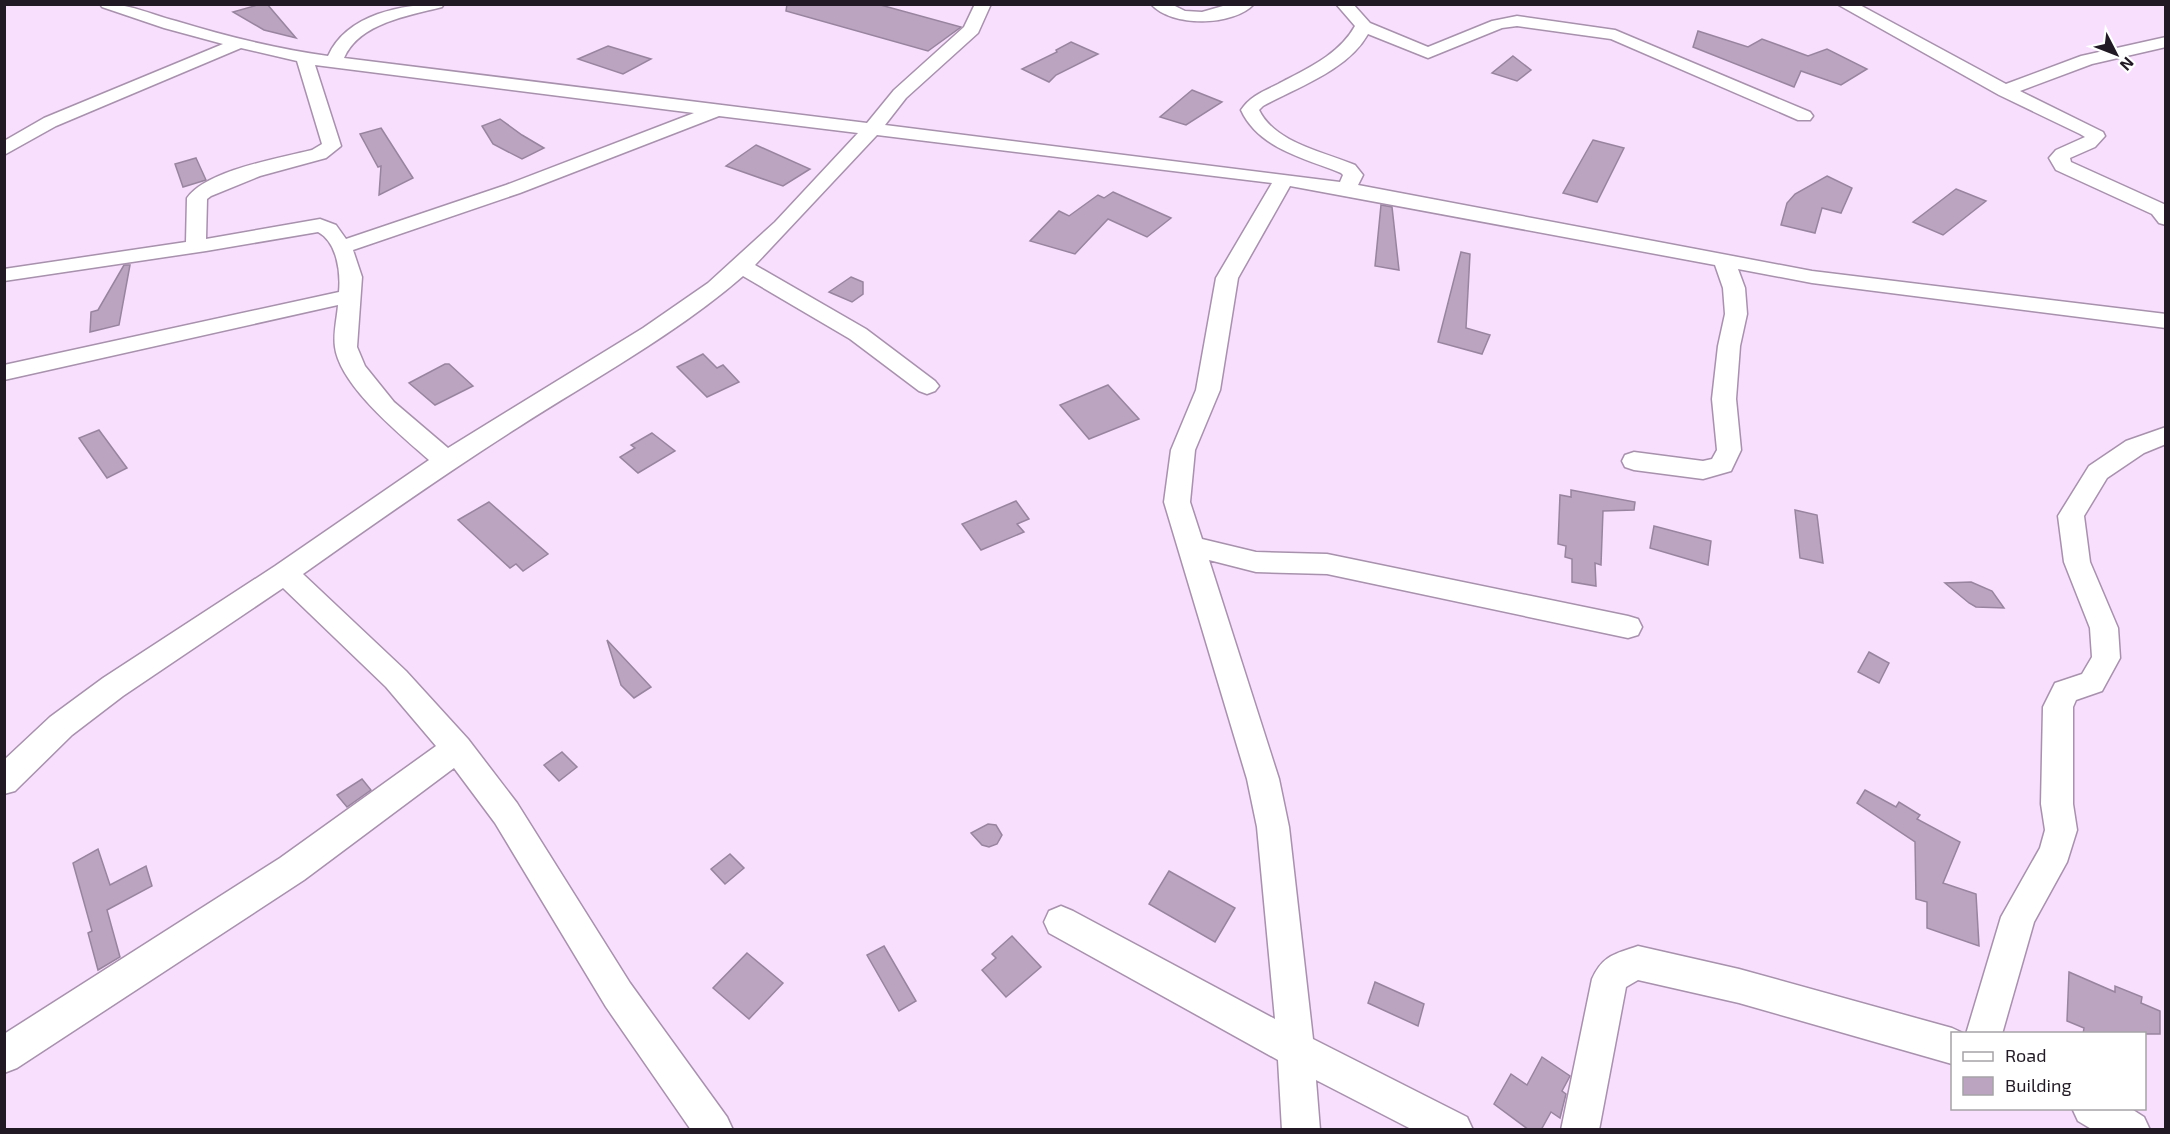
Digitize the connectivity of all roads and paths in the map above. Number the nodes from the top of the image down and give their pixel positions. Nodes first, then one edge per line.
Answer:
1 (108, 4) edge
2 (436, 4) edge
3 (983, 4) edge
4 (1159, 4) edge
5 (1246, 4) edge
6 (1344, 4) edge
7 (1845, 4) edge
8 (1364, 26) junction
9 (2166, 42) edge
10 (239, 43) junction
11 (304, 57) junction
12 (334, 62) junction
13 (2005, 91) junction
14 (718, 110) junction
15 (1804, 116) dead end
16 (872, 129) junction
17 (4, 149) edge
18 (1284, 179) junction
19 (1347, 189) junction
20 (2166, 219) edge
21 (196, 246) junction
22 (342, 247) junction
23 (1724, 261) junction
24 (742, 266) junction
25 (4, 275) edge
26 (350, 296) junction
27 (2166, 321) edge
28 (4, 373) edge
29 (927, 386) dead end
30 (2166, 435) edge
31 (1634, 460) dead end
32 (446, 461) junction
33 (1191, 546) junction
34 (285, 573) junction
35 (1629, 627) dead end
36 (457, 748) junction
37 (4, 781) edge
38 (1061, 922) dead end
39 (1985, 1032) edge
40 (1951, 1045) edge
41 (1296, 1050) junction
42 (4, 1055) edge
43 (2095, 1110) edge
44 (714, 1130) edge
45 (1301, 1130) edge
46 (1454, 1130) edge
47 (1580, 1130) edge
48 (2131, 1130) edge

1 - 10 street
2 - 12 street
3 - 16 street
4 - 5 street
6 - 8 street
7 - 13 street
8 - 15 street
8 - 19 street
9 - 13 street
10 - 11 street
10 - 17 street
11 - 12 street
11 - 21 street
12 - 14 street
13 - 20 street
14 - 16 street
14 - 22 street
16 - 18 street
16 - 24 street
18 - 19 street
18 - 33 street
19 - 23 street
21 - 22 street
21 - 25 street
22 - 26 street
23 - 27 street
23 - 31 street
24 - 29 street
24 - 32 street
26 - 28 street
26 - 32 street
30 - 39 street
32 - 34 street
33 - 35 street
33 - 41 street
34 - 36 street
34 - 37 street
36 - 42 street
36 - 44 street
38 - 41 street
40 - 47 street
41 - 45 street
41 - 46 street
43 - 48 street

